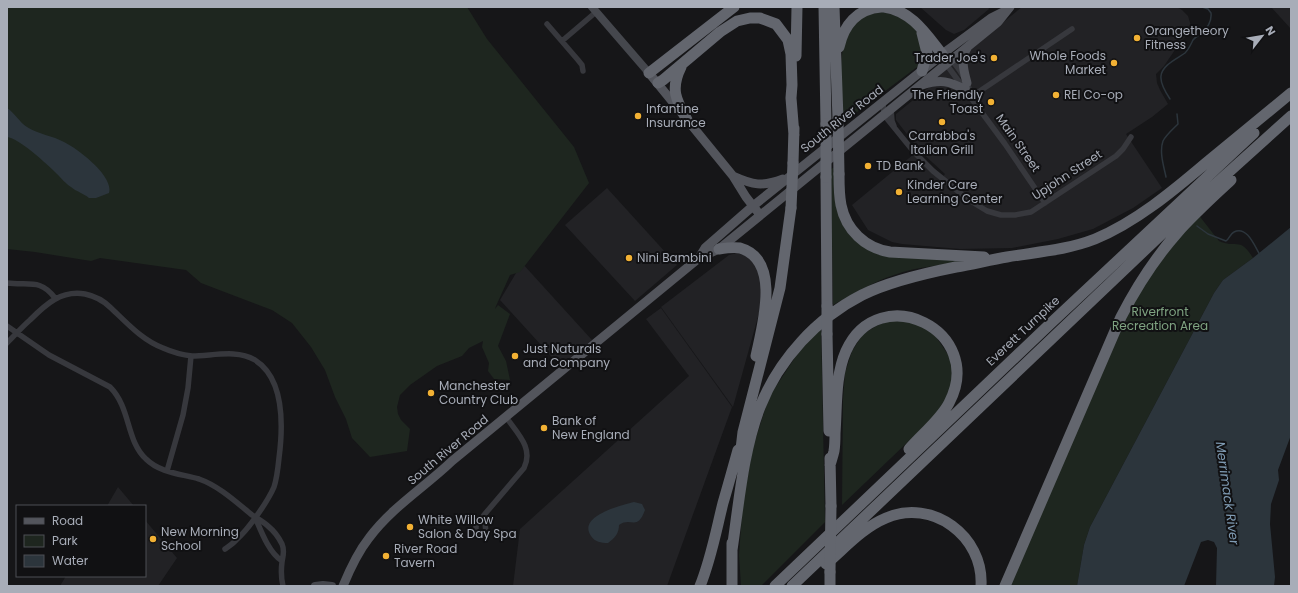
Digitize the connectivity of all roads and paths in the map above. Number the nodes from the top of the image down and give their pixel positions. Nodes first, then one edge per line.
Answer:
1 (734, 7) edge
2 (797, 7) edge
3 (824, 7) edge
4 (834, 7) edge
5 (882, 7) edge
6 (1009, 8) edge
7 (594, 10) edge
8 (547, 24) dead end
9 (921, 28) junction
10 (1072, 30) dead end
11 (562, 41) junction
12 (968, 46) junction
13 (836, 58) junction
14 (946, 59) junction
15 (684, 62) junction
16 (583, 70) dead end
17 (922, 71) junction
18 (649, 73) junction
19 (658, 83) junction
20 (919, 86) junction
21 (968, 90) junction
22 (1291, 92) edge
23 (1291, 98) edge
24 (883, 102) junction
25 (888, 112) junction
26 (1291, 116) edge
27 (687, 120) junction
28 (1291, 121) edge
29 (895, 128) junction
30 (794, 135) junction
31 (1131, 137) dead end
32 (733, 176) junction
33 (788, 178) junction
34 (1045, 203) junction
35 (755, 204) junction
36 (763, 213) junction
37 (719, 249) junction
38 (1007, 257) junction
39 (699, 258) junction
40 (7, 283) edge
41 (55, 298) junction
42 (7, 326) edge
43 (17, 333) junction
44 (7, 343) edge
45 (191, 356) junction
46 (506, 417) junction
47 (748, 417) junction
48 (743, 432) junction
49 (830, 465) junction
50 (167, 471) junction
51 (862, 503) junction
52 (484, 515) dead end
53 (255, 517) junction
54 (225, 549) dead end
55 (732, 550) junction
56 (282, 561) junction
57 (834, 578) edge
58 (283, 586) edge
59 (315, 586) edge
60 (332, 586) edge
61 (343, 586) edge
62 (700, 586) edge
63 (732, 586) edge
64 (775, 586) edge
65 (792, 586) edge
66 (801, 586) edge
67 (830, 586) edge
68 (981, 586) edge
69 (1005, 586) edge

1 - 18 highway
2 - 30 highway
3 - 49 highway, bridge
4 - 13 highway
5 - 9 highway
5 - 13 highway
6 - 12 main road, South River Road
6 - 14 main road, South River Road
7 - 11 street
7 - 18 street
8 - 11 street
9 - 14 highway
9 - 17 highway
10 - 21 street
11 - 16 street
12 - 14 main road, South River Road
12 - 21 main road
13 - 38 highway, bridge
14 - 17 main road, South River Road
14 - 20 main road, South River Road
14 - 21 street, Main Street
15 - 19 highway
15 - 27 highway
15 - 30 highway
17 - 24 main road, South River Road
18 - 19 main road
19 - 27 main road
20 - 21 main road
20 - 25 main road, South River Road
21 - 34 street, Main Street
22 - 38 highway
23 - 51 highway, Everett Turnpike
24 - 25 street, Upjohn Street
24 - 33 main road, South River Road
25 - 29 street, Upjohn Street
25 - 29 street, Upjohn Street
25 - 36 main road, South River Road
26 - 65 highway, Everett Turnpike
27 - 32 main road
28 - 69 highway
29 - 34 street, Upjohn Street
30 - 47 highway, bridge
31 - 34 street, Upjohn Street
32 - 33 main road
32 - 35 main road
33 - 35 main road, South River Road
35 - 36 main road
35 - 39 main road, South River Road
36 - 37 main road, South River Road
37 - 39 main road, South River Road
37 - 47 highway
38 - 55 highway
39 - 46 main road, South River Road
40 - 41 street
41 - 43 street
41 - 45 street
42 - 43 street
43 - 44 street
43 - 50 street
45 - 50 street
45 - 53 street
46 - 52 street
46 - 61 main road, South River Road
47 - 48 highway
48 - 55 highway
48 - 62 highway
49 - 51 highway
49 - 57 highway, bridge
50 - 53 street
51 - 64 highway, Everett Turnpike
53 - 54 street
53 - 56 street
53 - 56 street
55 - 63 highway
56 - 58 street
57 - 67 highway
59 - 60 street
66 - 68 highway

